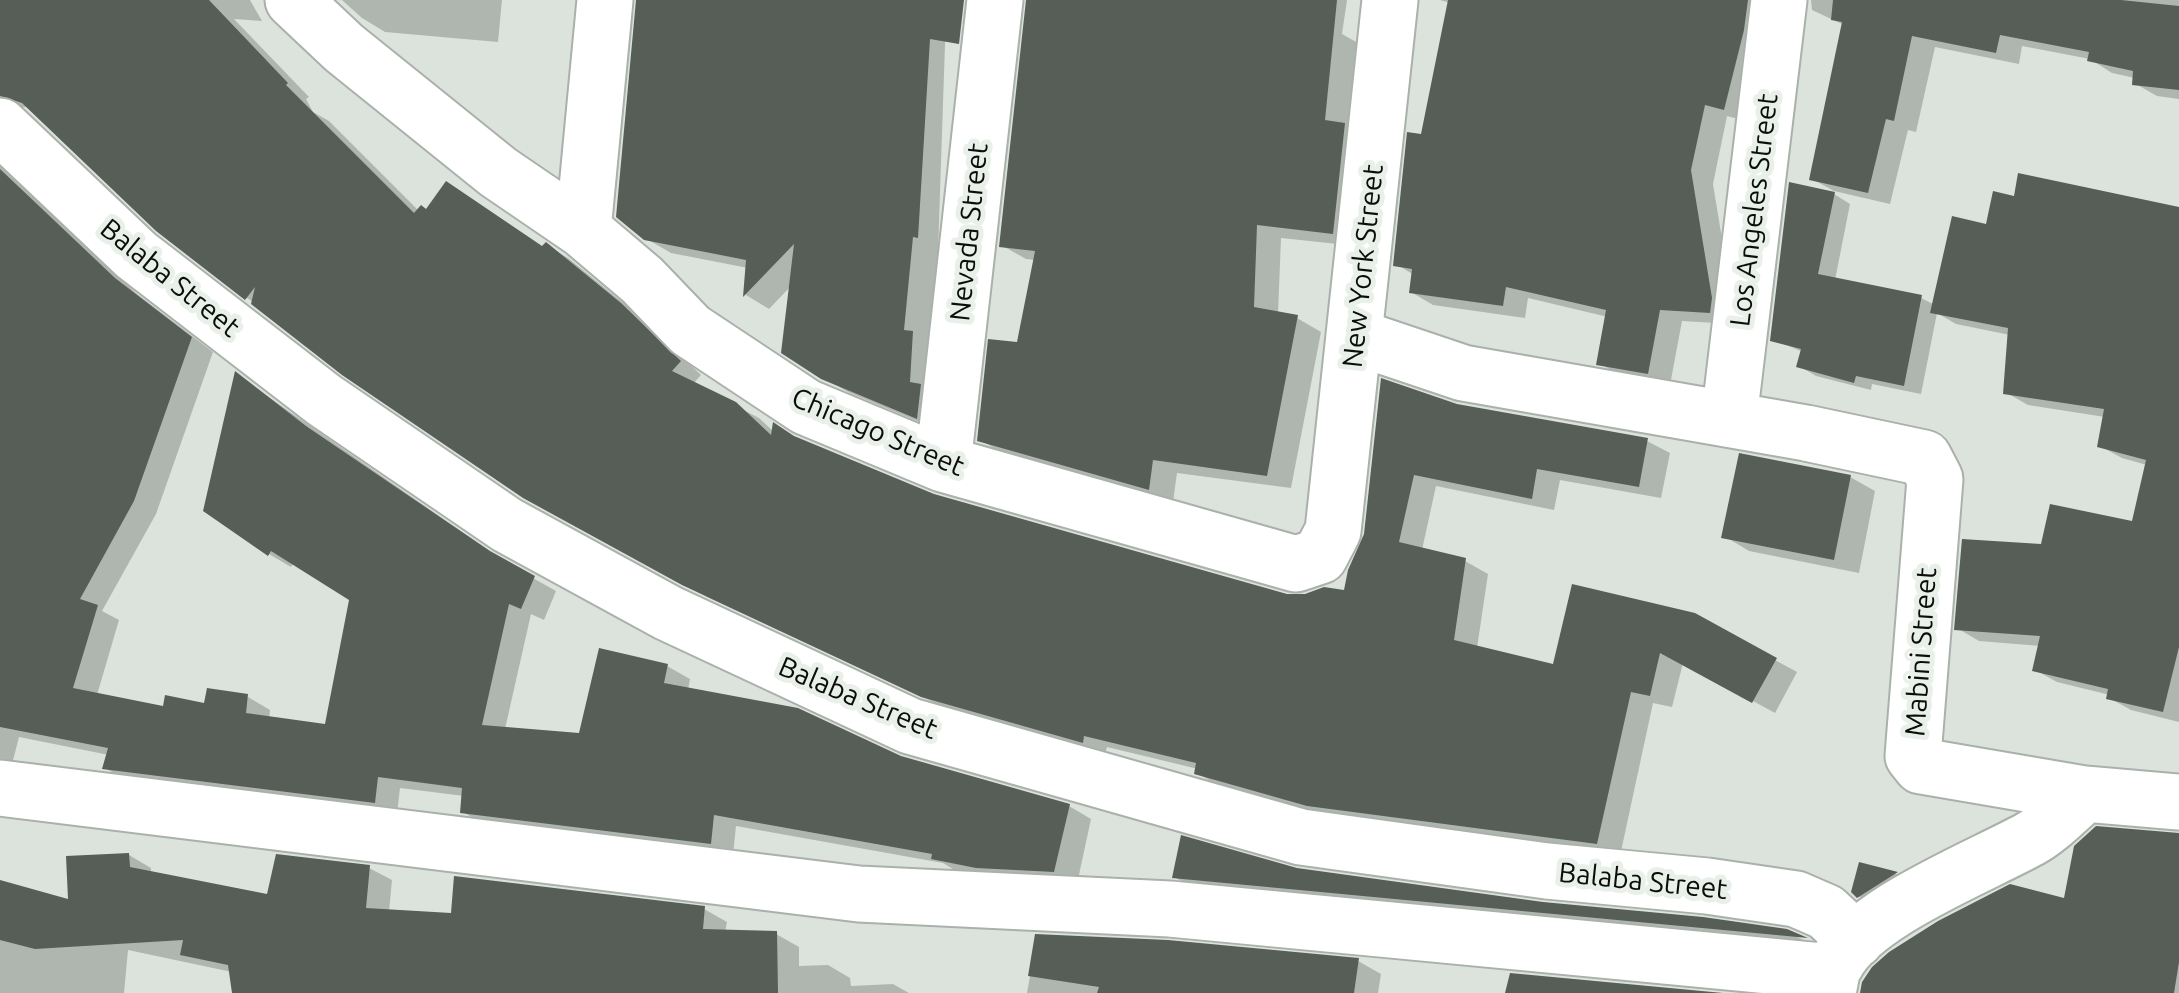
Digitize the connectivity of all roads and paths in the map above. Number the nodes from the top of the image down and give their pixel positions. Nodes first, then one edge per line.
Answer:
1 (292, 0) edge
2 (604, 0) edge
3 (996, 0) edge
4 (1390, 0) edge
5 (1779, 0) edge
6 (0, 126) edge
7 (583, 230) junction
8 (1356, 337) junction
9 (1729, 420) junction
10 (943, 464) junction
11 (1333, 531) joint
12 (0, 788) edge
13 (2085, 794) junction
14 (2179, 802) edge
15 (1838, 969) edge

1 - 7 street, Chicago Street
2 - 7 street
3 - 10 street, Nevada Street
4 - 8 street, New York Street
5 - 9 street, Los Angeles Street
6 - 15 street, Balaba Street
7 - 10 street, Chicago Street
8 - 9 street
8 - 11 street, New York Street
9 - 13 street, Mabini Street
10 - 11 street, Chicago Street
12 - 15 street
13 - 14 street, Mabini Street
13 - 15 street

